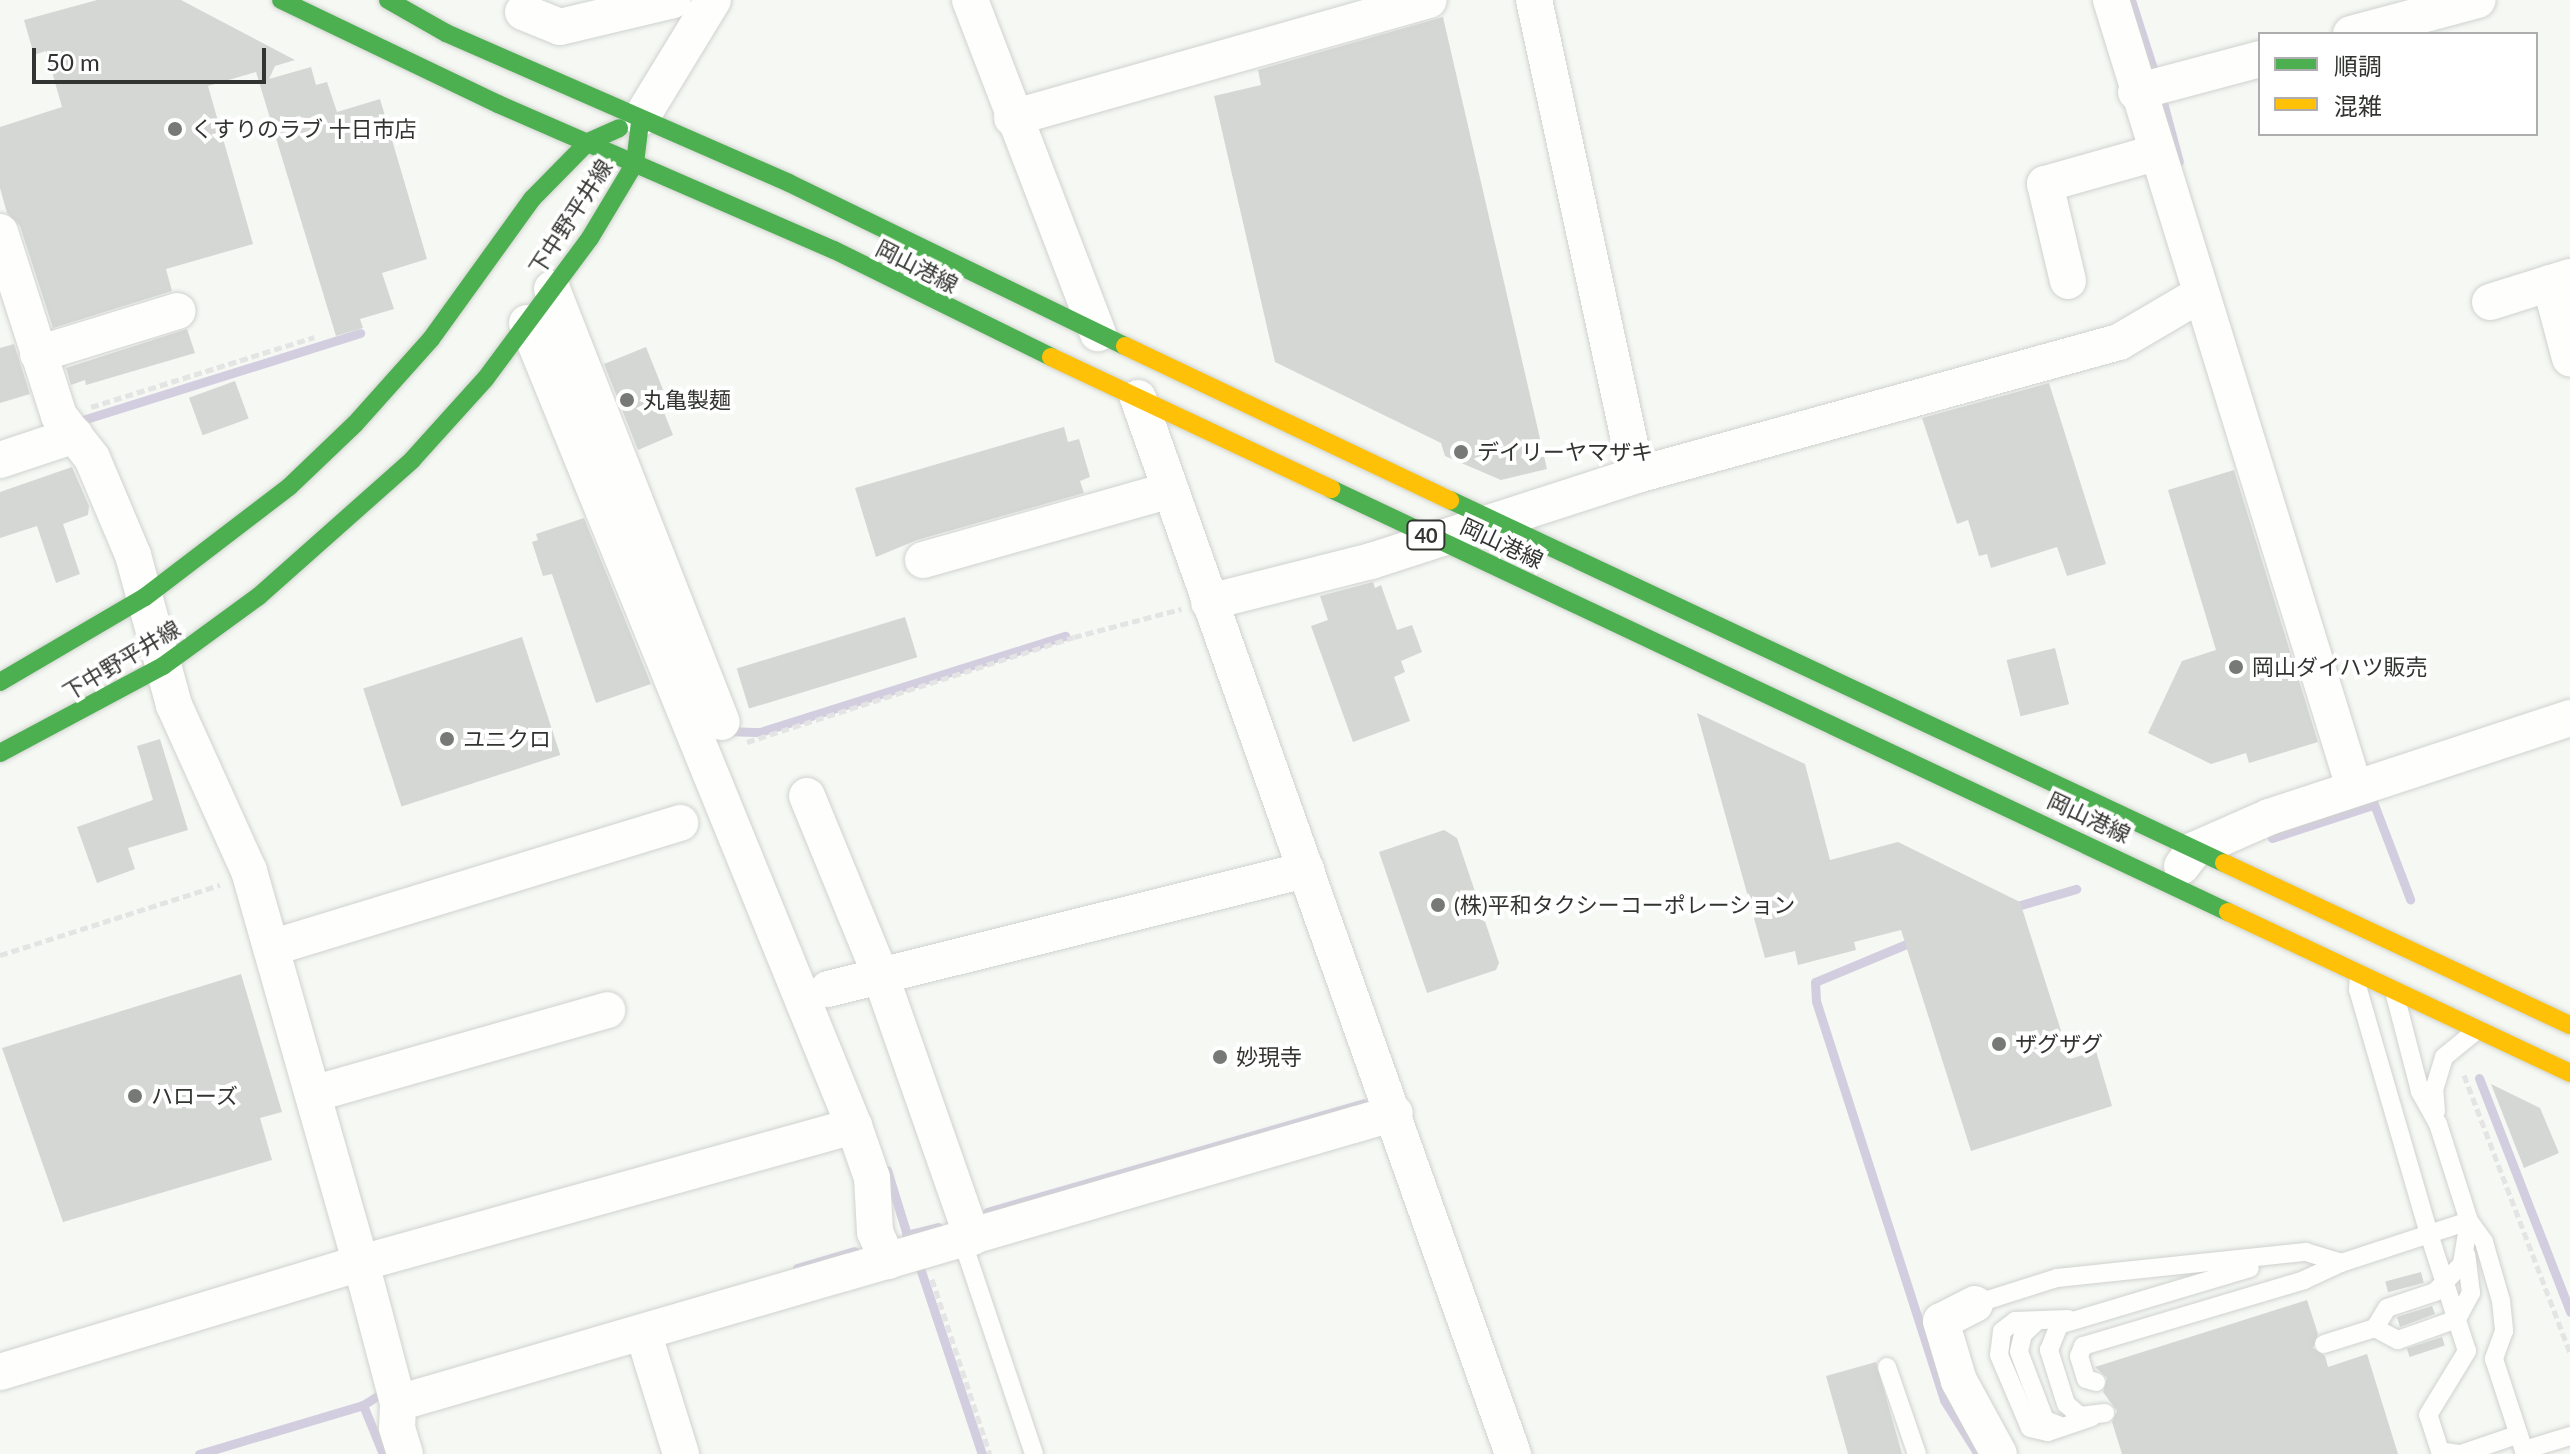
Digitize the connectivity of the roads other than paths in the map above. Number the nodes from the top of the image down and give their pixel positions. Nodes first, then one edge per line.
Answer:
1 (281, 0) edge
2 (388, 0) edge
3 (673, 0) edge
4 (713, 0) edge
5 (970, 0) edge
6 (1429, 0) edge
7 (1534, 0) edge
8 (2111, 0) edge
9 (2478, 0) edge
10 (523, 12) dead end
11 (440, 16) edge
12 (2358, 32) edge
13 (2258, 60) edge
14 (2152, 88) junction
15 (641, 118) junction
16 (1012, 118) junction
17 (588, 142) junction
18 (2155, 153) junction
19 (635, 163) junction
20 (3, 254) edge
21 (2560, 280) edge
22 (2068, 281) dead end
23 (552, 289) junction
24 (2199, 295) junction
25 (2490, 302) dead end
26 (178, 311) dead end
27 (527, 323) junction
28 (1098, 333) junction
29 (38, 354) junction
30 (2570, 358) edge
31 (1138, 398) junction
32 (66, 424) junction
33 (0, 435) edge
34 (0, 460) edge
35 (1637, 475) junction
36 (1170, 490) junction
37 (1492, 519) junction
38 (1432, 537) junction
39 (923, 560) dead end
40 (145, 597) junction
41 (1209, 602) junction
42 (163, 666) junction
43 (0, 682) edge
44 (2570, 718) edge
45 (731, 733) road end
46 (0, 753) edge
47 (2354, 787) junction
48 (807, 796) dead end
49 (680, 823) dead end
50 (2194, 850) junction
51 (1306, 870) junction
52 (2171, 882) junction
53 (2389, 940) junction
54 (271, 948) junction
55 (880, 974) junction
56 (2360, 974) junction
57 (828, 989) dead end
58 (2393, 990) junction
59 (607, 1010) dead end
60 (2570, 1025) edge
61 (2479, 1029) junction
62 (2570, 1073) edge
63 (313, 1094) junction
64 (1395, 1113) junction
65 (2438, 1124) junction
66 (854, 1126) junction
67 (2469, 1221) junction
68 (2429, 1234) junction
69 (967, 1238) junction
70 (2465, 1248) junction
71 (2306, 1252) junction
72 (888, 1261) junction
73 (361, 1263) junction
74 (2341, 1263) junction
75 (2446, 1285) junction
76 (1975, 1304) joint
77 (2068, 1319) junction
78 (2457, 1319) junction
79 (2375, 1328) junction
80 (643, 1332) junction
81 (2324, 1344) dead end
82 (1887, 1367) dead end
83 (0, 1372) edge
84 (2096, 1382) dead end
85 (398, 1403) junction
86 (2570, 1436) edge
87 (2522, 1446) edge
88 (405, 1454) edge
89 (681, 1454) edge
90 (1034, 1454) edge
91 (1513, 1454) edge
92 (1917, 1454) edge
93 (1999, 1454) edge
94 (2459, 1454) edge

1 - 17 main road, 岡山港線 / 40
2 - 11 main road, 岡山港線 / 40
3 - 10 street
4 - 15 street
5 - 16 street
6 - 16 street
7 - 35 street
8 - 14 street
9 - 12 street
11 - 15 main road, 岡山港線 / 40
13 - 14 street
14 - 18 street
15 - 17 main road, 下中野平井線
15 - 19 main road, 下中野平井線
15 - 28 main road, 岡山港線 / 40
16 - 28 street
17 - 19 main road, 岡山港線 / 40
17 - 40 main road, 下中野平井線
18 - 22 street
18 - 24 street
19 - 23 main road, 下中野平井線
19 - 31 main road, 岡山港線 / 40
20 - 29 street
21 - 25 street
21 - 30 street
23 - 27 main road, 下中野平井線
23 - 45 street
24 - 35 street
24 - 47 street
26 - 29 street
27 - 42 main road, 下中野平井線
27 - 66 street
28 - 37 main road, 岡山港線 / 40
29 - 32 street
31 - 36 street
31 - 38 main road, 岡山港線 / 40
32 - 33 street
32 - 34 street
32 - 40 street
35 - 37 street
36 - 39 street
36 - 41 street
37 - 38 street
37 - 50 main road, 岡山港線 / 40
38 - 41 street
38 - 52 main road, 岡山港線 / 40
40 - 42 street
40 - 43 main road, 下中野平井線
41 - 51 street
42 - 46 main road, 下中野平井線
42 - 54 street
44 - 47 street
47 - 50 street
48 - 55 street
49 - 54 street
50 - 52 street
50 - 53 main road, 岡山港線 / 40
51 - 55 street
51 - 64 street
52 - 56 main road, 岡山港線 / 40
53 - 56 lane
53 - 58 lane
53 - 60 main road, 岡山港線 / 40
54 - 63 street
55 - 57 street
55 - 69 street
56 - 58 main road, 岡山港線 / 40
56 - 68 lane
58 - 61 main road, 岡山港線 / 40
58 - 65 lane
59 - 63 street
61 - 62 main road, 岡山港線 / 40
61 - 65 lane
63 - 73 street
64 - 69 street
64 - 91 street
65 - 67 lane
66 - 72 street
66 - 73 street
67 - 68 lane
67 - 70 lane
67 - 87 lane
68 - 74 lane
68 - 75 lane
69 - 72 street
69 - 90 lane
70 - 75 lane
70 - 78 lane
71 - 74 lane
71 - 76 lane
71 - 77 lane
72 - 80 street
73 - 83 street
73 - 85 street
74 - 84 lane
75 - 78 lane
75 - 79 lane
76 - 93 street
77 - 77 lane
78 - 79 lane
78 - 94 lane
79 - 81 lane
80 - 85 street
80 - 89 street
82 - 92 lane
85 - 88 street
86 - 87 lane
87 - 94 lane

